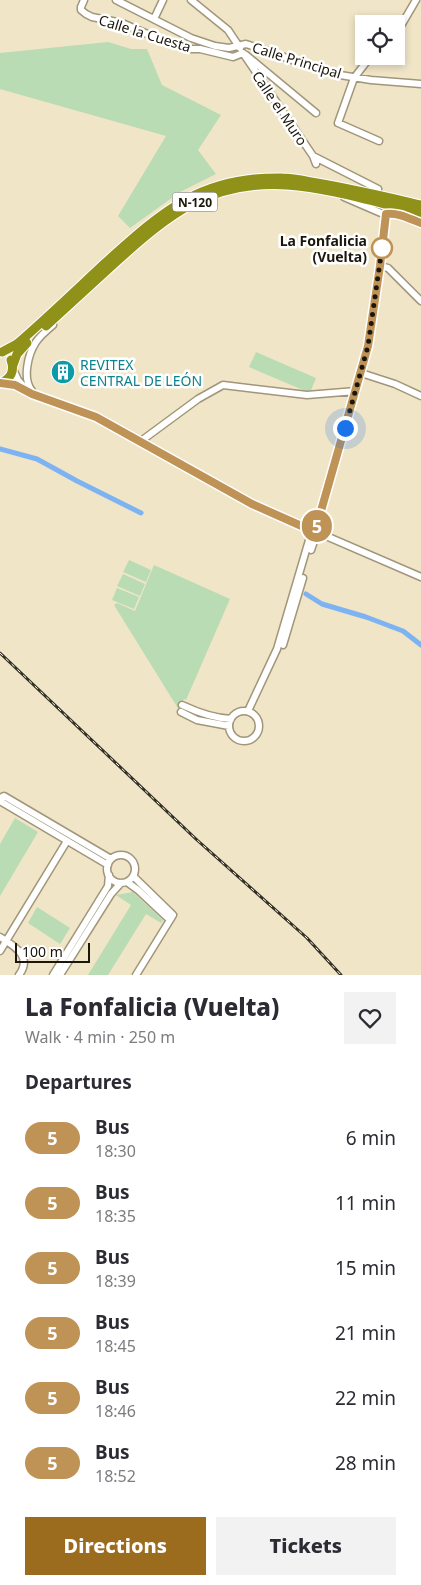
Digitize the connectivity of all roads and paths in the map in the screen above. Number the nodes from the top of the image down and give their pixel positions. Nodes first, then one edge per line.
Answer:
1 (84, 0) edge
2 (116, 0) edge
3 (163, 0) edge
4 (191, 0) edge
5 (416, 0) edge
6 (405, 19) edge
7 (154, 20) junction
8 (238, 45) junction
9 (243, 53) junction
10 (364, 65) edge
11 (354, 78) junction
12 (421, 84) edge
13 (316, 113) dead end
14 (379, 141) dead end
15 (313, 156) junction
16 (316, 164) dead end
17 (378, 189) dead end
18 (334, 193) junction
19 (421, 205) edge
20 (421, 213) edge
21 (386, 214) junction
22 (421, 223) edge
23 (380, 266) junction
24 (99, 278) junction
25 (421, 301) edge
26 (1, 351) edge
27 (13, 367) junction
28 (361, 373) junction
29 (0, 383) edge
30 (356, 391) junction
31 (32, 392) junction
32 (421, 396) edge
33 (42, 397) junction
34 (142, 442) junction
35 (315, 531) junction
36 (421, 577) edge
37 (181, 709) dead end
38 (250, 712) junction
39 (230, 723) junction
40 (0, 799) edge
41 (67, 841) junction
42 (110, 862) junction
43 (108, 875) junction
44 (133, 876) junction
45 (124, 883) junction
46 (170, 920) junction
47 (3, 939) edge
48 (0, 951) edge
49 (19, 975) edge
50 (53, 975) edge
51 (60, 975) edge
52 (136, 975) edge

1 - 9 street, Calle la Cuesta
2 - 7 street
3 - 7 street
4 - 8 street, Calle Principal
5 - 6 street
7 - 8 street
8 - 9 street, Calle el Muro
8 - 11 street, Calle Principal
9 - 13 street
9 - 15 street, Calle el Muro
10 - 11 street
11 - 12 street, Calle Principal
11 - 14 street
15 - 16 street, Calle el Muro
15 - 17 street
18 - 20 highway, N-120
18 - 21 street
18 - 24 highway, N-120
19 - 26 highway, N-120
21 - 22 street
21 - 23 street
23 - 25 street
23 - 28 street
24 - 27 highway, N-120
24 - 31 street
26 - 27 highway
27 - 29 highway
27 - 31 street
28 - 30 street
28 - 32 street
29 - 33 street
30 - 34 street
30 - 35 street
31 - 33 street
33 - 34 street
34 - 35 street
35 - 36 street
35 - 38 street
37 - 39 street
38 - 39 street
38 - 39 street
40 - 41 street
40 - 42 street
41 - 42 street
41 - 47 street
42 - 43 street
42 - 44 street
43 - 45 street
43 - 50 street
44 - 45 street
44 - 46 street
45 - 46 street
45 - 51 street
46 - 52 street
47 - 48 street
47 - 49 street

